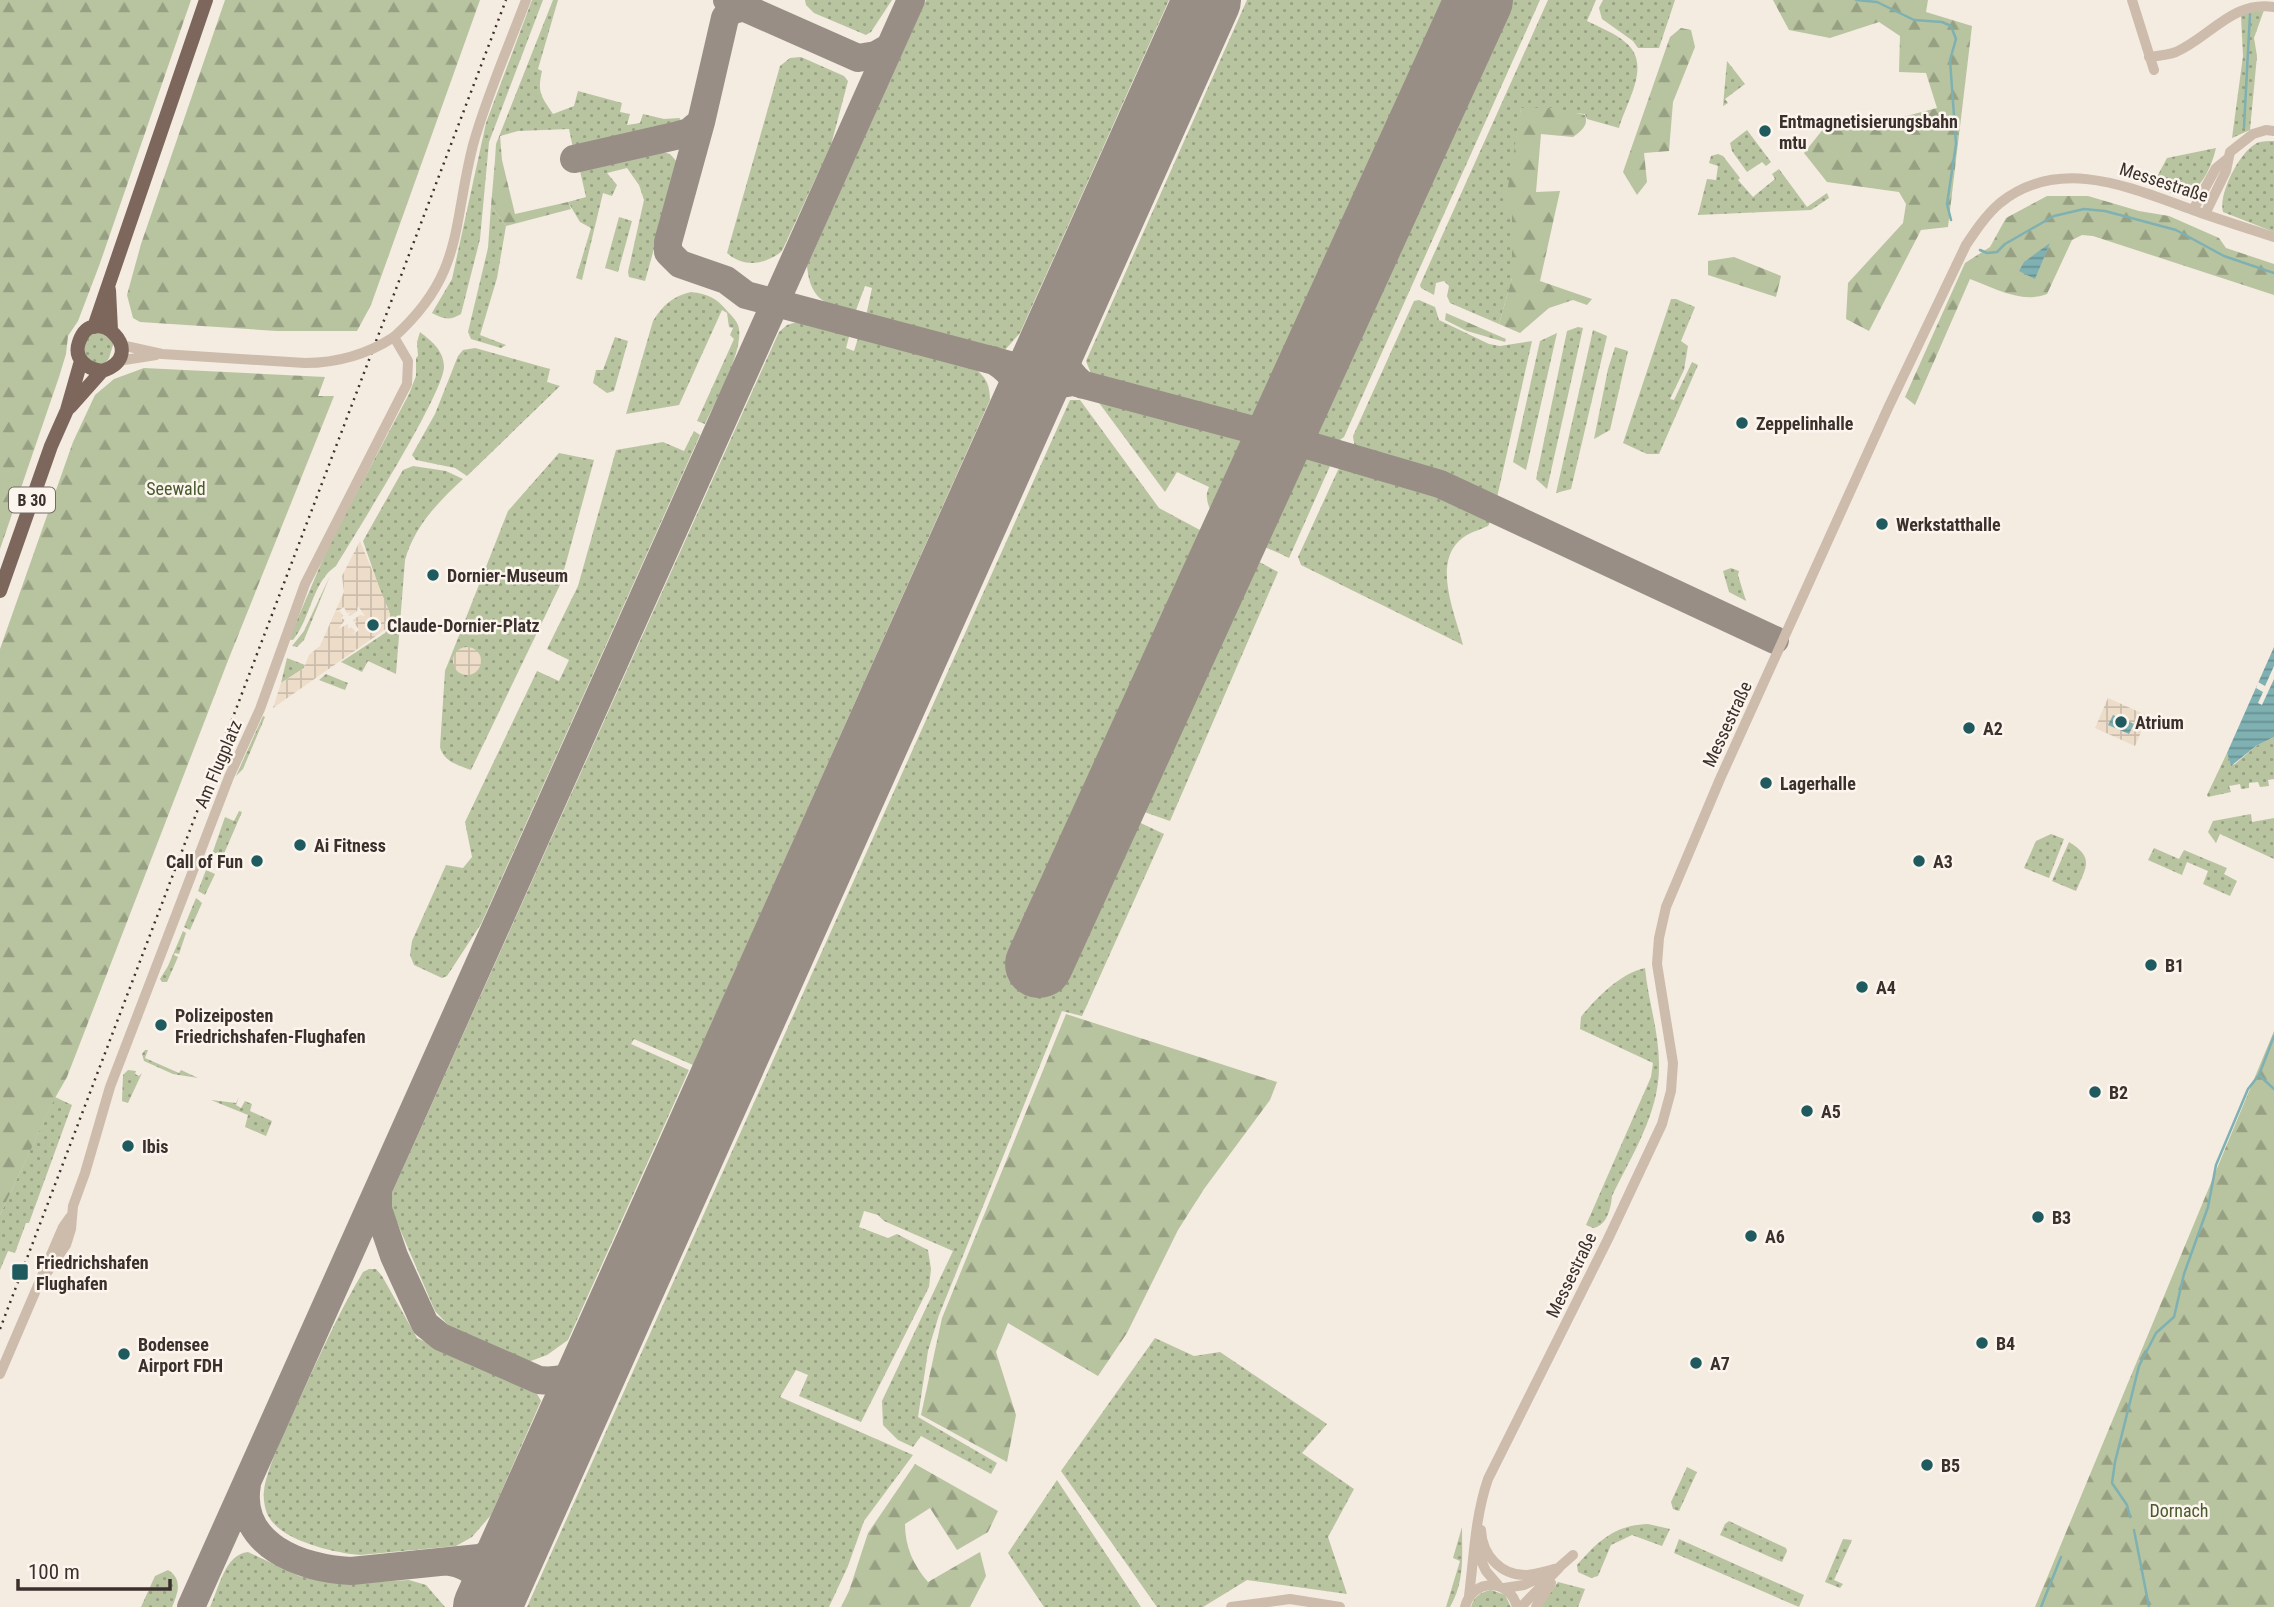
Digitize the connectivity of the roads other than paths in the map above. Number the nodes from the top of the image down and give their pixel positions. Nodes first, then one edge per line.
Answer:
1 (206, 0) edge
2 (526, 0) edge
3 (2132, 0) edge
4 (2274, 7) edge
5 (2149, 57) junction
6 (2154, 70) dead end
7 (2274, 131) edge
8 (2227, 159) junction
9 (2193, 210) junction
10 (2205, 214) junction
11 (2274, 237) edge
12 (109, 282) junction
13 (94, 327) junction
14 (111, 330) junction
15 (394, 337) junction
16 (121, 345) junction
17 (162, 354) junction
18 (81, 361) junction
19 (118, 361) junction
20 (102, 370) junction
21 (67, 410) junction
22 (0, 591) edge
23 (0, 1374) edge
24 (1480, 1503) junction
25 (1475, 1548) junction
26 (1573, 1555) dead end
27 (1559, 1568) junction
28 (1501, 1587) junction
29 (1467, 1601) edge
30 (1231, 1607) edge
31 (1340, 1607) edge
32 (1519, 1607) edge
33 (1536, 1607) edge

1 - 12 main road, B 30
2 - 15 street
3 - 5 street
4 - 5 street
5 - 6 street
7 - 8 street
8 - 9 street
8 - 10 street
9 - 10 street, Messestraße
9 - 24 street, Messestraße
10 - 11 street, Messestraße
12 - 13 main road, B 30
12 - 14 main road, B 30
13 - 14 main road
13 - 18 main road, B 30
14 - 16 main road
15 - 17 street, bridge
15 - 23 street, Am Flugplatz
16 - 17 street
16 - 19 main road
17 - 19 street
18 - 20 main road
18 - 21 main road, B 30
19 - 20 main road, B 30
20 - 21 main road, B 30
21 - 22 main road, B 30
24 - 25 street, Messestraße
24 - 27 street
25 - 28 street
25 - 29 street, Messestraße
26 - 27 street
27 - 28 street
27 - 32 street
27 - 33 street
28 - 29 street
28 - 32 street
30 - 31 street

